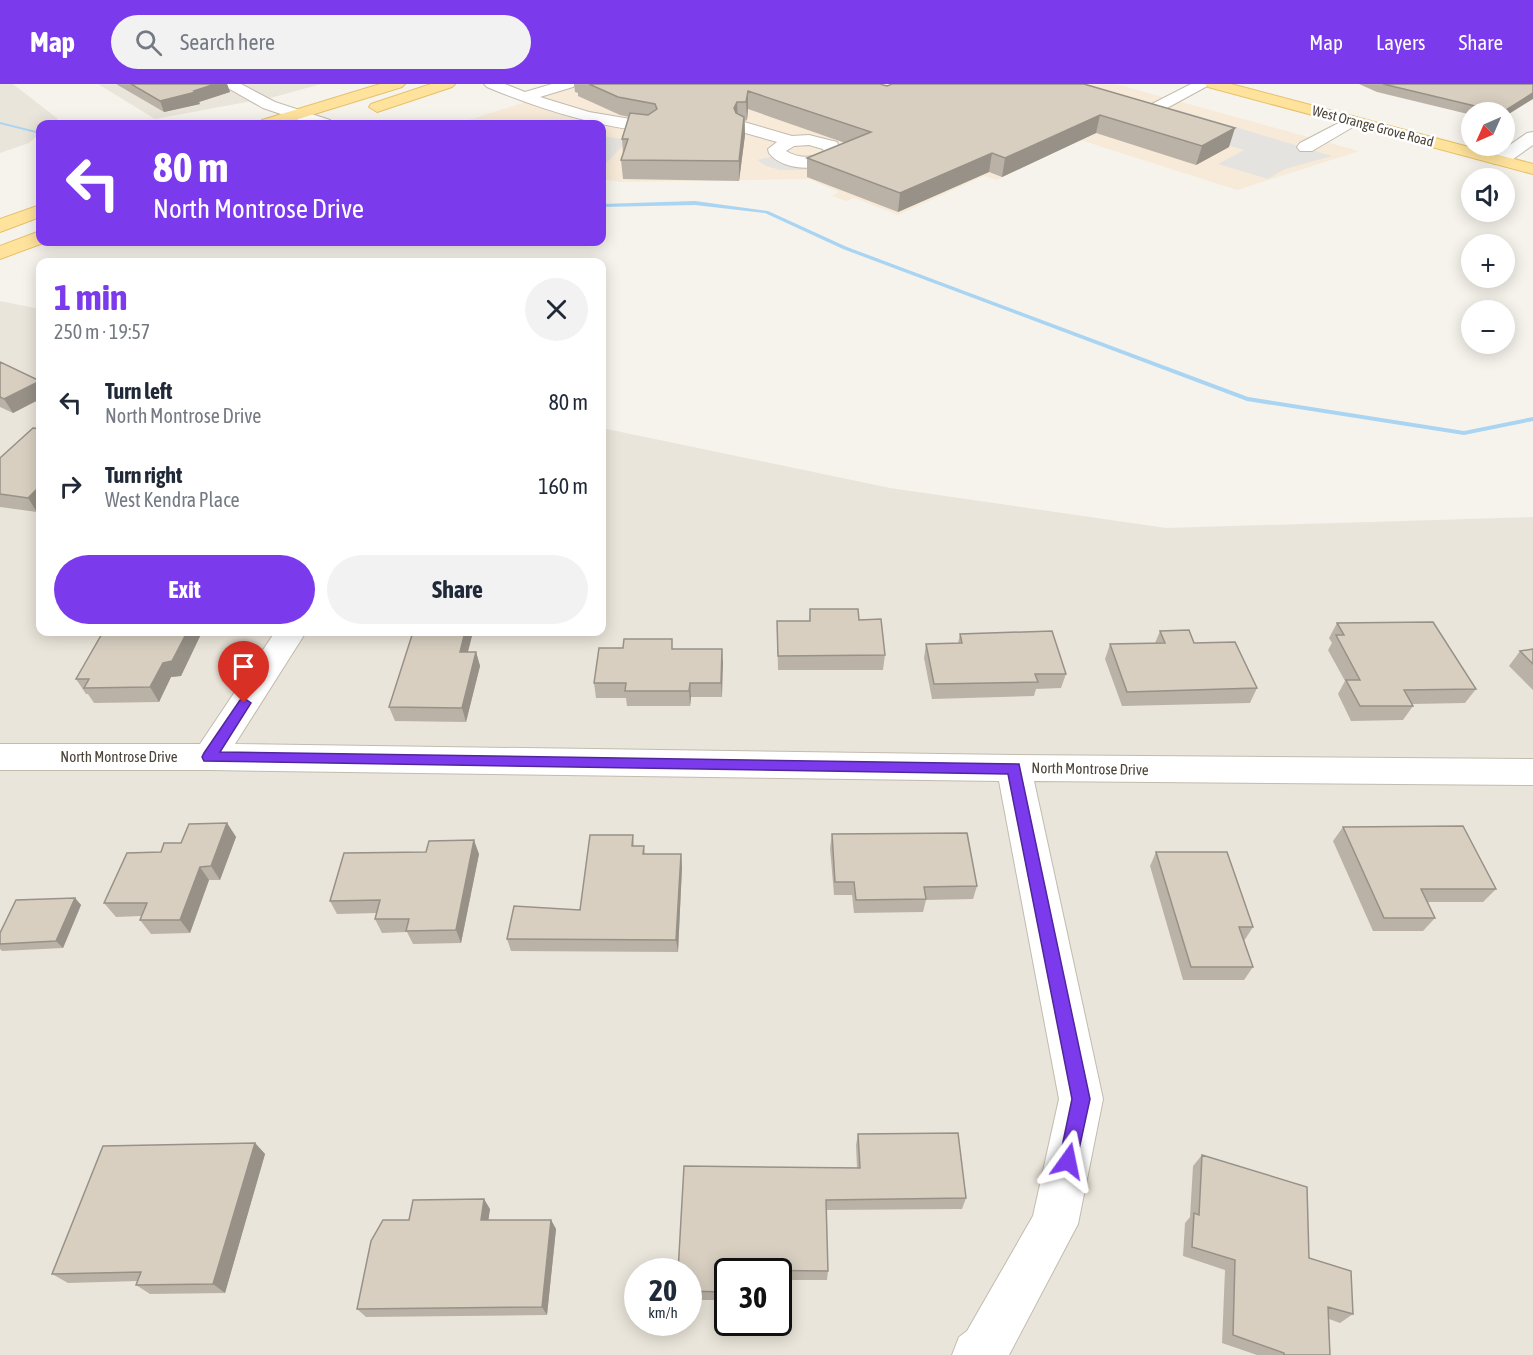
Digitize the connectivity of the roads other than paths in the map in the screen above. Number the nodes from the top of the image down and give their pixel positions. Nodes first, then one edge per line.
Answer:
1 (229, 84) edge
2 (397, 84) edge
3 (447, 84) edge
4 (492, 84) edge
5 (568, 84) edge
6 (1203, 84) edge
7 (1213, 84) edge
8 (525, 97) junction
9 (366, 111) dead end
10 (1149, 111) edge
11 (295, 114) junction
12 (279, 120) edge
13 (317, 120) edge
14 (599, 120) edge
15 (1352, 120) junction
16 (606, 122) edge
17 (648, 127) edge
18 (744, 128) edge
19 (1533, 137) edge
20 (790, 141) dead end
21 (1306, 147) dead end
22 (1500, 160) junction
23 (1533, 169) edge
24 (36, 212) edge
25 (0, 226) edge
26 (36, 239) edge
27 (0, 253) edge
28 (288, 636) edge
29 (0, 757) edge
30 (209, 757) junction
31 (1014, 768) junction
32 (1531, 775) edge
33 (977, 1355) edge

1 - 11 street
2 - 11 main road
3 - 9 main road
4 - 8 street
5 - 8 street
6 - 10 street
7 - 15 main road, West Orange Grove Road
8 - 14 street
11 - 12 main road
11 - 13 street
15 - 21 street
15 - 22 main road, West Orange Grove Road
16 - 17 street
18 - 20 street
19 - 22 street
22 - 23 main road, West Orange Grove Road
24 - 25 main road
26 - 27 main road
28 - 30 street
29 - 30 street, North Montrose Drive
30 - 31 street, North Montrose Drive
31 - 32 street, North Montrose Drive
31 - 33 street

